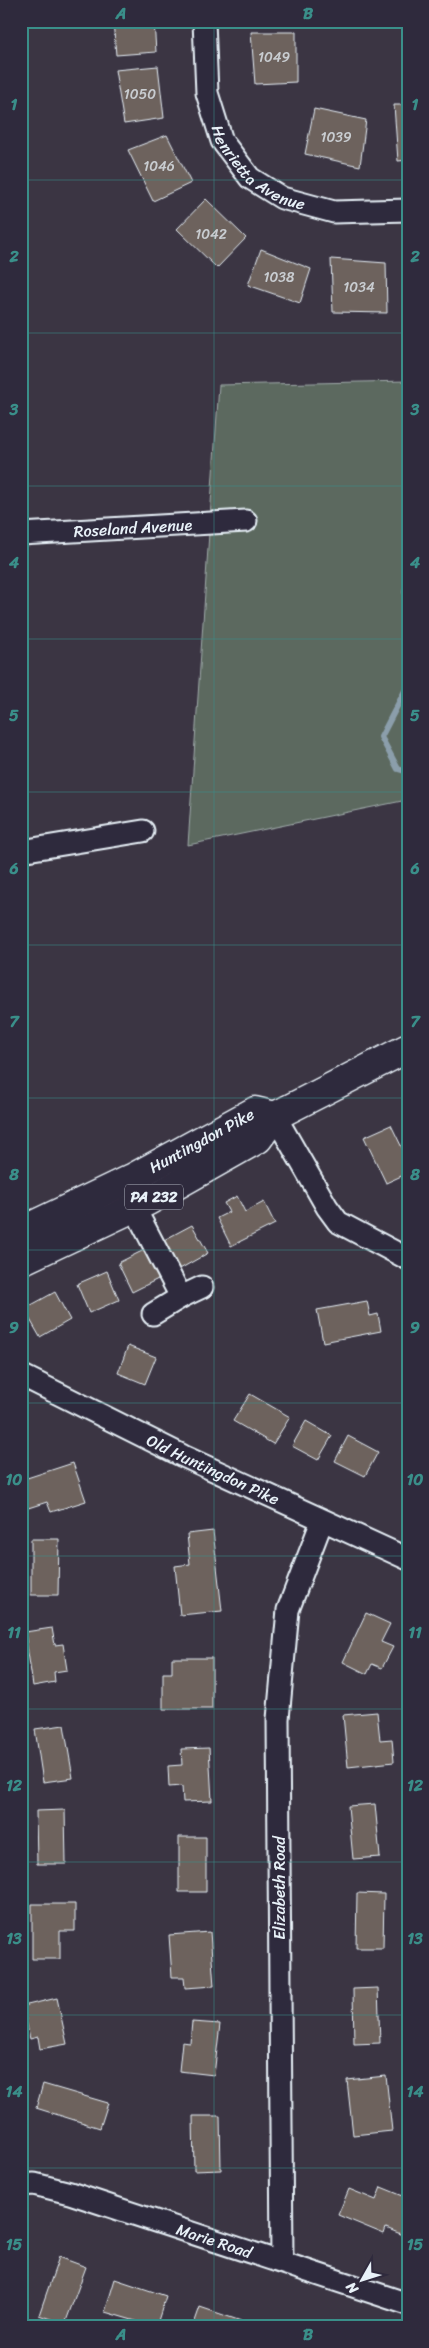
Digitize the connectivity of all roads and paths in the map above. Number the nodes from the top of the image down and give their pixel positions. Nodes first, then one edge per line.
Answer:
1 (204, 21) edge
2 (408, 210) edge
3 (246, 521) dead end
4 (21, 534) edge
5 (143, 831) dead end
6 (21, 851) edge
7 (408, 1048) edge
8 (275, 1116) junction
9 (134, 1207) junction
10 (21, 1231) edge
11 (408, 1259) edge
12 (21, 1260) edge
13 (202, 1287) dead end
14 (181, 1297) junction
15 (153, 1314) dead end
16 (21, 1375) edge
17 (322, 1521) junction
18 (408, 1559) edge
19 (21, 2185) edge
20 (282, 2262) junction
21 (408, 2304) edge

1 - 2 street, Henrietta Avenue
3 - 4 street, Roseland Avenue
5 - 6 street
7 - 8 main road, Huntingdon Pike / PA 232
8 - 9 main road, Huntingdon Pike / PA 232
8 - 10 main road, Huntingdon Pike / PA 232
8 - 11 street
9 - 12 main road, Huntingdon Pike / PA 232
9 - 14 street
13 - 14 street
14 - 15 street
16 - 17 street, Old Huntingdon Pike
17 - 18 street, Old Huntingdon Pike
17 - 20 street, Elizabeth Road
19 - 20 street, Marie Road
20 - 21 street, Marie Road

